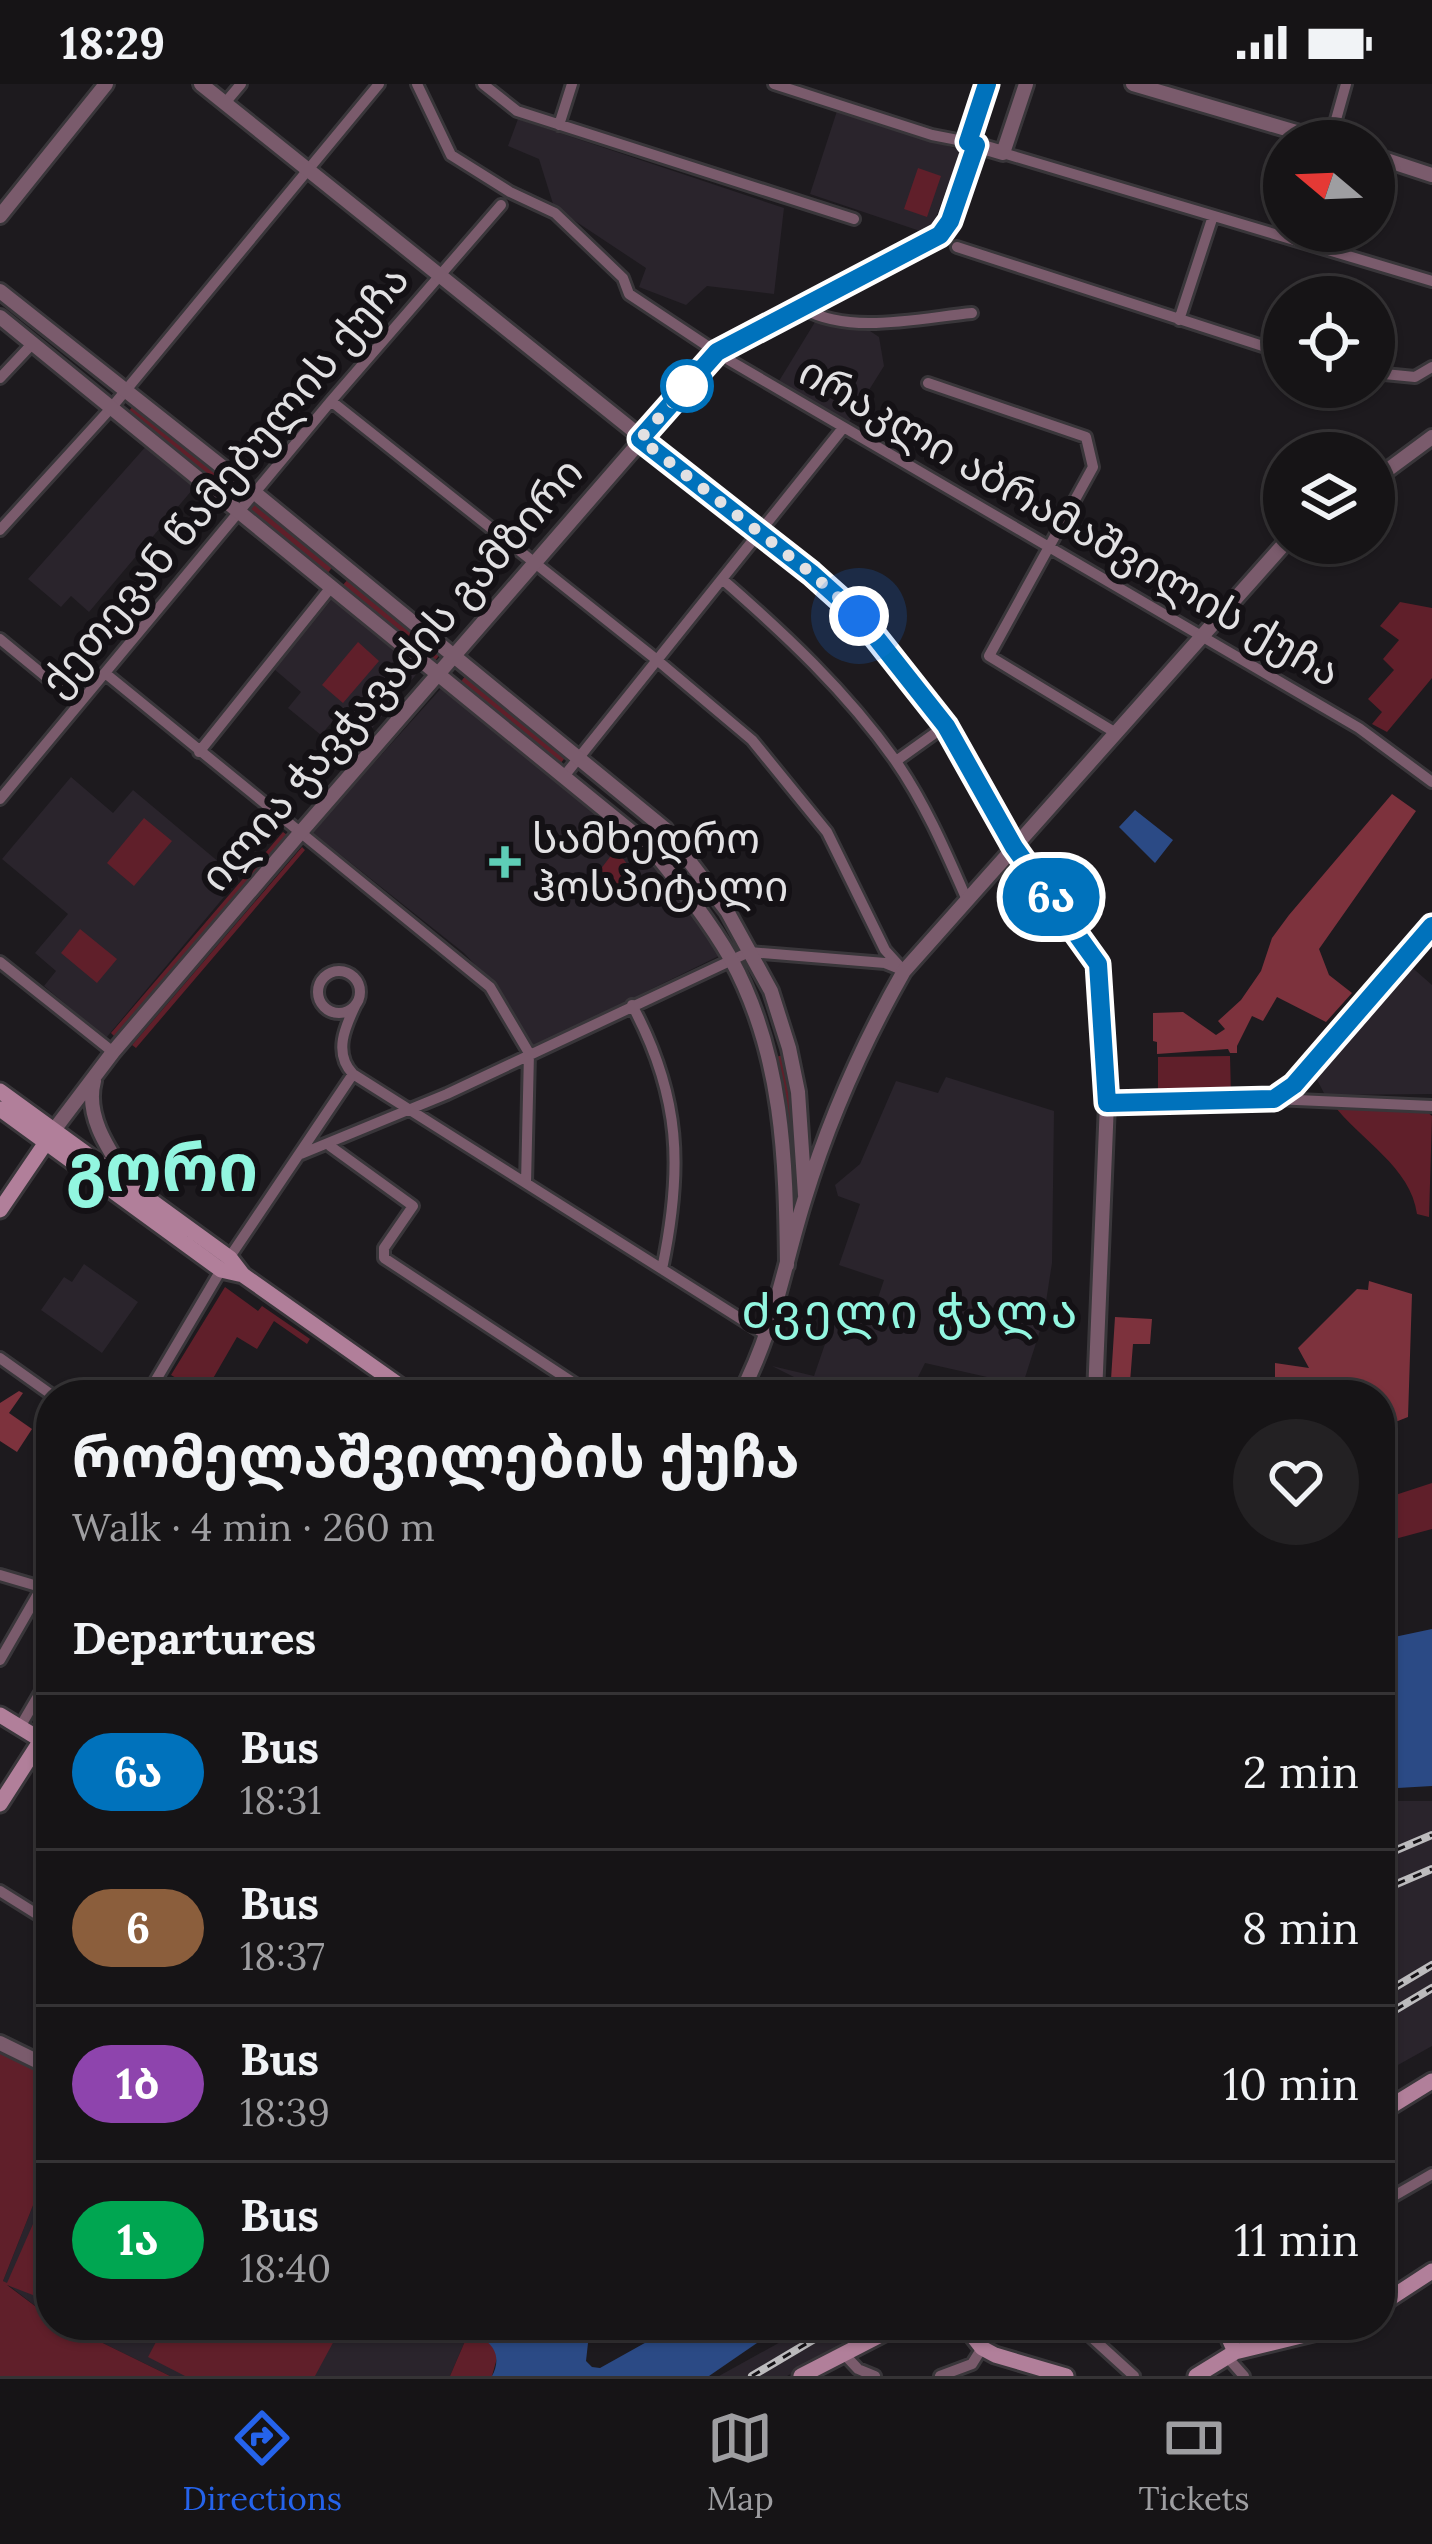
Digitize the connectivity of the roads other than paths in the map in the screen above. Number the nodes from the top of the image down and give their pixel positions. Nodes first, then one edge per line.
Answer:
1 (106, 84) edge
2 (201, 84) edge
3 (241, 84) edge
4 (379, 84) edge
5 (417, 84) edge
6 (483, 84) edge
7 (572, 84) edge
8 (774, 84) edge
9 (987, 84) edge
10 (1026, 84) edge
11 (1346, 84) edge
12 (1137, 85) edge
13 (225, 103) junction
14 (1335, 120) edge
15 (1263, 122) edge
16 (559, 124) junction
17 (972, 143) junction
18 (1004, 153) junction
19 (1395, 163) edge
20 (309, 170) junction
21 (1432, 175) edge
22 (501, 206) dead end
23 (0, 216) edge
24 (1213, 216) junction
25 (854, 219) dead end
26 (957, 247) dead end
27 (438, 275) junction
28 (1432, 281) edge
29 (0, 291) edge
30 (804, 309) junction
31 (972, 313) dead end
32 (0, 317) edge
33 (1179, 320) junction
34 (33, 344) junction
35 (1263, 346) edge
36 (717, 352) junction
37 (1432, 367) edge
38 (1395, 375) edge
39 (0, 378) edge
40 (928, 383) dead end
41 (124, 392) junction
42 (331, 401) junction
43 (112, 407) junction
44 (843, 428) junction
45 (1432, 437) edge
46 (640, 439) junction
47 (1395, 464) edge
48 (255, 493) junction
49 (241, 510) junction
50 (0, 530) edge
51 (758, 533) junction
52 (1049, 547) junction
53 (533, 563) junction
54 (1266, 564) edge
55 (722, 579) junction
56 (332, 586) junction
57 (1201, 637) junction
58 (0, 640) edge
59 (454, 657) junction
60 (657, 660) junction
61 (105, 673) junction
62 (440, 673) junction
63 (79, 704) junction
64 (946, 726) junction
65 (1116, 733) junction
66 (199, 752) junction
67 (579, 757) junction
68 (896, 761) junction
69 (565, 775) junction
70 (1432, 782) edge
71 (0, 799) edge
72 (637, 804) junction
73 (622, 821) junction
74 (300, 833) junction
75 (1014, 847) junction
76 (694, 866) junction
77 (676, 879) junction
78 (967, 900) junction
79 (1432, 926) edge
80 (749, 952) junction
81 (730, 958) junction
82 (0, 962) edge
83 (904, 971) junction
84 (356, 1004) junction
85 (632, 1005) junction
86 (338, 1013) junction
87 (345, 1025) junction
88 (789, 1048) junction
89 (113, 1052) junction
90 (529, 1053) junction
91 (768, 1054) junction
92 (353, 1074) junction
93 (95, 1076) junction
94 (1294, 1085) junction
95 (0, 1091) edge
96 (1274, 1099) junction
97 (1306, 1102) junction
98 (1107, 1103) junction
99 (1432, 1106) edge
100 (0, 1109) edge
101 (409, 1109) junction
102 (803, 1127) junction
103 (830, 1133) junction
104 (50, 1136) junction
105 (330, 1145) junction
106 (301, 1154) junction
107 (526, 1183) junction
108 (130, 1184) junction
109 (786, 1191) junction
110 (806, 1195) junction
111 (0, 1210) edge
112 (226, 1264) junction
113 (788, 1265) junction
114 (662, 1269) junction
115 (769, 1336) junction
116 (0, 1358) edge
117 (156, 1380) edge
118 (392, 1380) edge
119 (569, 1380) edge
120 (747, 1380) edge
121 (1096, 1380) edge
122 (36, 1384) edge
123 (0, 1575) edge
124 (36, 1586) edge
125 (36, 1601) edge
126 (0, 1660) edge
127 (36, 1699) edge
128 (0, 1715) edge
129 (20, 1726) junction
130 (36, 1736) edge
131 (36, 1756) edge
132 (0, 1804) edge
133 (0, 1891) edge
134 (36, 1914) edge
135 (0, 2043) edge
136 (36, 2061) edge
137 (1432, 2081) edge
138 (1395, 2104) edge
139 (1432, 2174) edge
140 (1395, 2195) edge
141 (1432, 2271) edge
142 (1395, 2295) edge
143 (871, 2340) edge
144 (976, 2340) edge
145 (1094, 2340) edge
146 (1228, 2340) edge
147 (1288, 2340) edge
148 (982, 2348) junction
149 (844, 2354) junction
150 (1231, 2355) junction
151 (801, 2376) edge
152 (874, 2376) edge
153 (940, 2376) edge
154 (1066, 2376) edge
155 (1134, 2376) edge
156 (1196, 2376) edge
157 (1244, 2376) edge

1 - 23 street
2 - 13 street
3 - 13 street
4 - 20 street
5 - 36 street, ირაკლი აბრამაშვილის ქუჩა
6 - 16 street
7 - 16 street
8 - 17 street
9 - 17 street, ილია ჭავჭავაძის გამზირი
10 - 18 street
11 - 14 street
12 - 15 street
13 - 20 street
16 - 25 street
17 - 18 street
17 - 30 street, ილია ჭავჭავაძის გამზირი
18 - 24 street
19 - 21 street
20 - 27 street
20 - 41 street
22 - 27 street, ქეთევან წამებულის ქუჩა
24 - 28 street
24 - 33 street
26 - 33 street
27 - 42 street, ქეთევან წამებულის ქუჩა
27 - 46 street
29 - 41 street
30 - 31 street
30 - 36 street, ილია ჭავჭავაძის გამზირი
32 - 34 street
33 - 35 street
34 - 39 street
34 - 43 street
36 - 44 street, ირაკლი აბრამაშვილის ქუჩა
36 - 46 street, ილია ჭავჭავაძის გამზირი
37 - 38 street
40 - 52 street
41 - 43 street
41 - 48 street
42 - 48 street, ქეთევან წამებულის ქუჩა
42 - 53 street
43 - 49 street
43 - 50 street
44 - 51 street
44 - 52 street, ირაკლი აბრამაშვილის ქუჩა
45 - 47 street
46 - 51 street
46 - 53 street, ილია ჭავჭავაძის გამზირი
48 - 49 street, ქეთევან წამებულის ქუჩა
48 - 59 street
49 - 56 street
49 - 61 street, ქეთევან წამებულის ქუჩა
51 - 55 street
51 - 64 street
52 - 57 street, ირაკლი აბრამაშვილის ქუჩა
52 - 65 street
53 - 59 street, ილია ჭავჭავაძის გამზირი
53 - 60 street
54 - 57 street
55 - 60 street
55 - 68 street
56 - 62 street
56 - 66 street
57 - 65 street
57 - 70 street, ირაკლი აბრამაშვილის ქუჩა
58 - 63 street
59 - 62 street, ილია ჭავჭავაძის გამზირი
59 - 67 street
60 - 67 street
60 - 83 street
61 - 63 street, ქეთევან წამებულის ქუჩა
61 - 66 street
62 - 69 street
62 - 74 street, ილია ჭავჭავაძის გამზირი
63 - 71 street, ქეთევან წამებულის ქუჩა
64 - 68 street
64 - 75 street
65 - 75 street
66 - 74 street
67 - 69 street
67 - 72 street
68 - 78 street
69 - 73 street
72 - 73 street
72 - 76 street
73 - 77 street
74 - 89 street, ილია ჭავჭავაძის გამზირი
74 - 90 street
75 - 78 street
75 - 98 street
76 - 77 street
76 - 80 street
77 - 81 street
78 - 83 street
79 - 94 street
80 - 81 street
80 - 83 street
80 - 88 street
81 - 85 street
81 - 91 street
82 - 89 street
83 - 103 street
84 - 86 street
84 - 86 street
84 - 87 street
85 - 90 street
85 - 114 street
86 - 87 street
87 - 92 street
88 - 91 street
88 - 102 street
89 - 93 street, ილია ჭავჭავაძის გამზირი
90 - 101 street
90 - 107 street
91 - 109 street
92 - 101 street
92 - 106 street
93 - 104 street, ილია ჭავჭავაძის გამზირი
93 - 108 street
94 - 96 street
94 - 97 street
95 - 104 main road
96 - 97 street
96 - 98 street
97 - 99 street
98 - 121 street
100 - 104 main road
101 - 105 street
101 - 107 street
102 - 103 street
102 - 110 street
103 - 110 street
104 - 108 main road
104 - 111 main road, ილია ჭავჭავაძის გამზირი
104 - 112 main road
105 - 106 street
105 - 119 street
106 - 112 street
107 - 114 street
108 - 112 main road
109 - 110 street
109 - 113 street
110 - 113 street
112 - 117 street
112 - 118 main road
113 - 115 street
114 - 115 street
115 - 120 street
116 - 122 street
123 - 124 street
125 - 126 street
127 - 129 street
128 - 129 main road
129 - 130 main road
131 - 132 main road
133 - 134 street
135 - 136 street
137 - 138 main road
139 - 140 street
141 - 142 main road
143 - 149 main road
144 - 148 main road
145 - 155 street
146 - 150 main road
147 - 150 main road
148 - 153 street
148 - 154 main road
149 - 151 main road
149 - 152 street
150 - 156 main road
150 - 157 street

